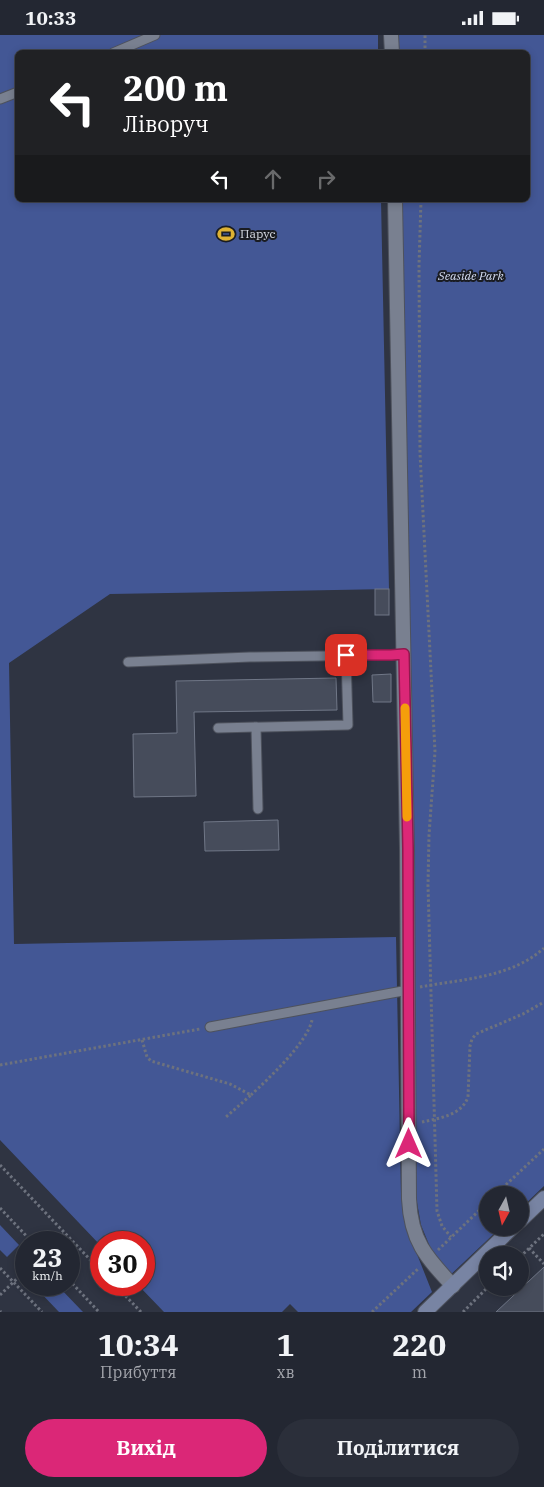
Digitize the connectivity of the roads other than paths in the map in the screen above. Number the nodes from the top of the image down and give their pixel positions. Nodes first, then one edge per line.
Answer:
1 (154, 35) edge
2 (391, 35) edge
3 (120, 50) edge
4 (392, 50) edge
5 (15, 93) edge
6 (0, 99) edge
7 (395, 202) edge
8 (404, 654) junction
9 (346, 655) junction
10 (128, 662) dead end
11 (256, 727) junction
12 (218, 728) dead end
13 (258, 809) dead end
14 (408, 990) junction
15 (210, 1027) road end
16 (544, 1198) edge
17 (529, 1212) edge
18 (505, 1236) edge
19 (453, 1286) junction
20 (425, 1312) edge

1 - 3 lane
2 - 4 street
5 - 6 lane
7 - 8 street
8 - 9 lane
8 - 14 street
9 - 10 lane
9 - 11 lane
11 - 12 lane
11 - 13 lane
14 - 15 lane
14 - 19 street
16 - 17 main road
18 - 19 main road
19 - 20 main road

